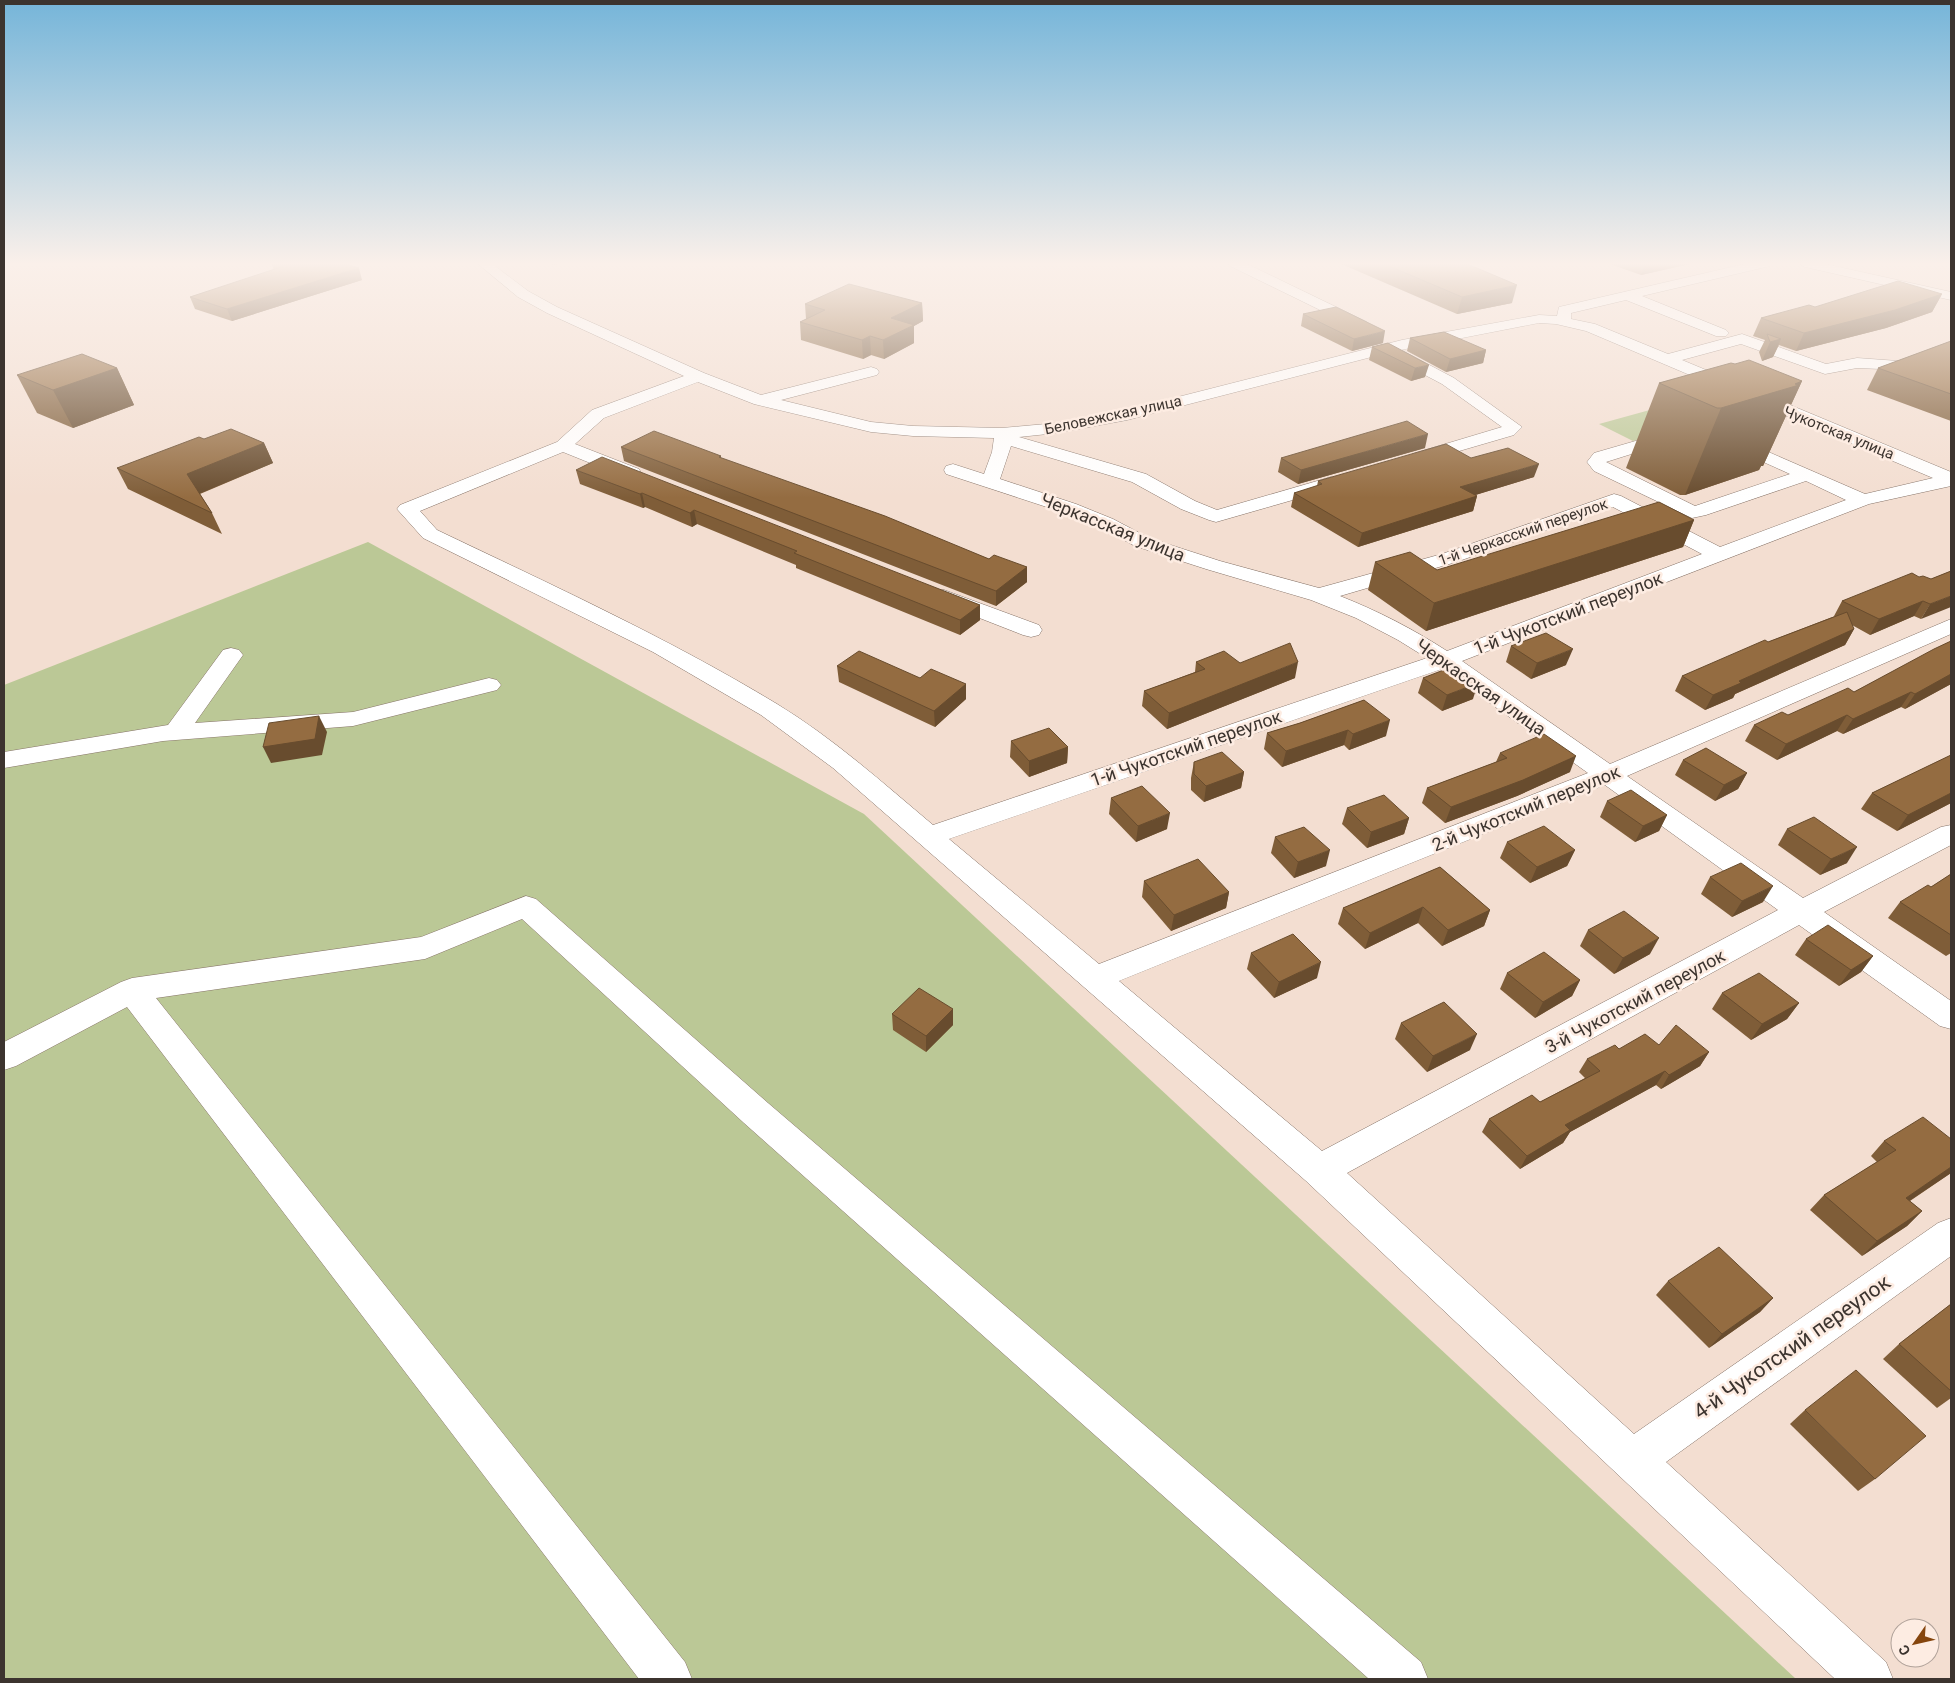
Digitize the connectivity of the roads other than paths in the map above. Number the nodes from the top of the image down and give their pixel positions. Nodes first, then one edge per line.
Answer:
1 (622, 342) edge
2 (1382, 342) edge
3 (1389, 342) edge
4 (1623, 342) edge
5 (1733, 342) edge
6 (1749, 342) edge
7 (1665, 360) junction
8 (1906, 365) edge
9 (871, 372) dead end
10 (698, 376) junction
11 (760, 400) junction
12 (1685, 431) edge
13 (1716, 434) edge
14 (1002, 436) junction
15 (563, 446) junction
16 (1401, 463) edge
17 (953, 470) dead end
18 (1807, 475) junction
19 (646, 478) edge
20 (1346, 478) edge
21 (1951, 479) edge
22 (989, 482) junction
23 (1862, 500) junction
24 (1719, 555) junction
25 (930, 590) edge
26 (1319, 595) junction
27 (1951, 626) edge
28 (1031, 630) dead end
29 (231, 655) dead end
30 (1445, 660) junction
31 (490, 685) dead end
32 (176, 732) junction
33 (4, 760) edge
34 (1607, 775) junction
35 (1951, 834) edge
36 (928, 836) junction
37 (1801, 911) junction
38 (1095, 978) junction
39 (132, 990) junction
40 (1951, 1017) edge
41 (4, 1057) edge
42 (1319, 1170) junction
43 (1951, 1235) edge
44 (1633, 1460) junction
45 (668, 1679) edge
46 (1404, 1679) edge
47 (1869, 1679) edge

1 - 10 street, Беловежская улица
2 - 14 street, Беловежская улица
3 - 16 street
4 - 7 street, Чукотская улица
5 - 7 street
6 - 8 street
7 - 21 street, Чукотская улица
9 - 11 street
10 - 11 street, Беловежская улица
10 - 15 street
11 - 14 street, Беловежская улица
12 - 18 street
13 - 18 street
14 - 20 street
14 - 22 street
15 - 19 street
15 - 36 street
17 - 22 street, Черкасская улица
18 - 23 street
21 - 23 street, 1-й Чукотский переулок
22 - 26 street, Черкасская улица
23 - 24 street, 1-й Чукотский переулок
24 - 26 street, 1-й Черкасский переулок
24 - 30 street, 1-й Чукотский переулок
25 - 28 street
26 - 30 street, Черкасская улица
27 - 34 street, 2-й Чукотский переулок
29 - 32 street
30 - 34 street, Черкасская улица
30 - 36 street, 1-й Чукотский переулок
31 - 32 street
32 - 33 street
34 - 37 street, Черкасская улица
34 - 38 street, 2-й Чукотский переулок
35 - 37 street, 3-й Чукотский переулок
36 - 38 street
37 - 40 street, Черкасская улица
37 - 42 street, 3-й Чукотский переулок
38 - 42 street
39 - 41 street
39 - 45 street
39 - 46 street
42 - 44 street
43 - 44 street, 4-й Чукотский переулок
44 - 47 street

